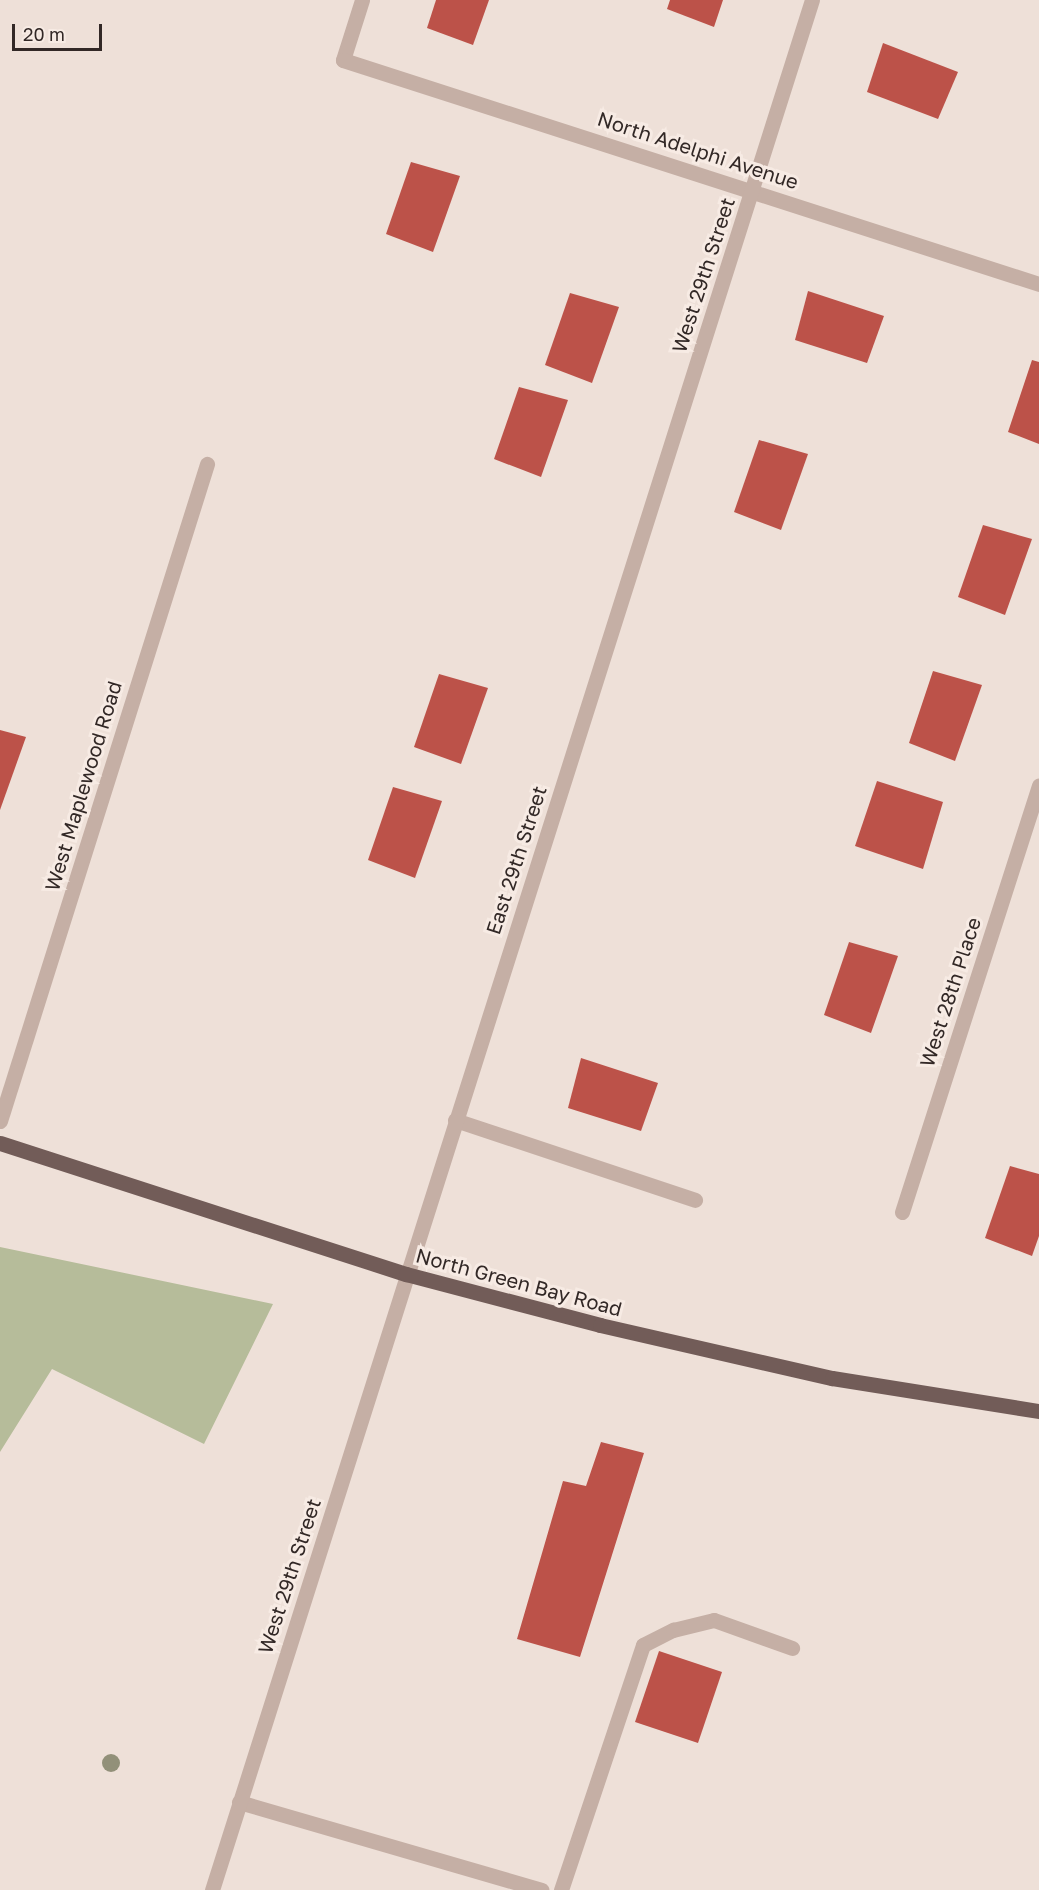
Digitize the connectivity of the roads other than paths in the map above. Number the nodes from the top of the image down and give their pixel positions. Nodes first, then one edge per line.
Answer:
1 (362, 0) edge
2 (812, 0) edge
3 (752, 189) junction
4 (1039, 284) edge
5 (666, 459) joint
6 (207, 464) dead end
7 (1039, 785) edge
8 (455, 1120) junction
9 (0, 1121) edge
10 (0, 1143) edge
11 (695, 1200) dead end
12 (902, 1212) dead end
13 (406, 1274) junction
14 (1039, 1411) edge
15 (792, 1648) dead end
16 (239, 1802) junction
17 (212, 1890) edge
18 (541, 1890) edge
19 (561, 1890) edge

1 - 3 street, North Adelphi Avenue
2 - 3 street, West 29th Street
3 - 4 street, North Adelphi Avenue
3 - 5 street, West 29th Street
5 - 8 street, East 29th Street
6 - 9 street, West Maplewood Road
7 - 12 street, West 28th Place
8 - 11 street
8 - 13 street, East 29th Street
10 - 13 main road, North Green Bay Road
13 - 14 main road, North Green Bay Road
13 - 16 street, West 29th Street
15 - 19 street
16 - 17 street, West 29th Street
16 - 18 street

